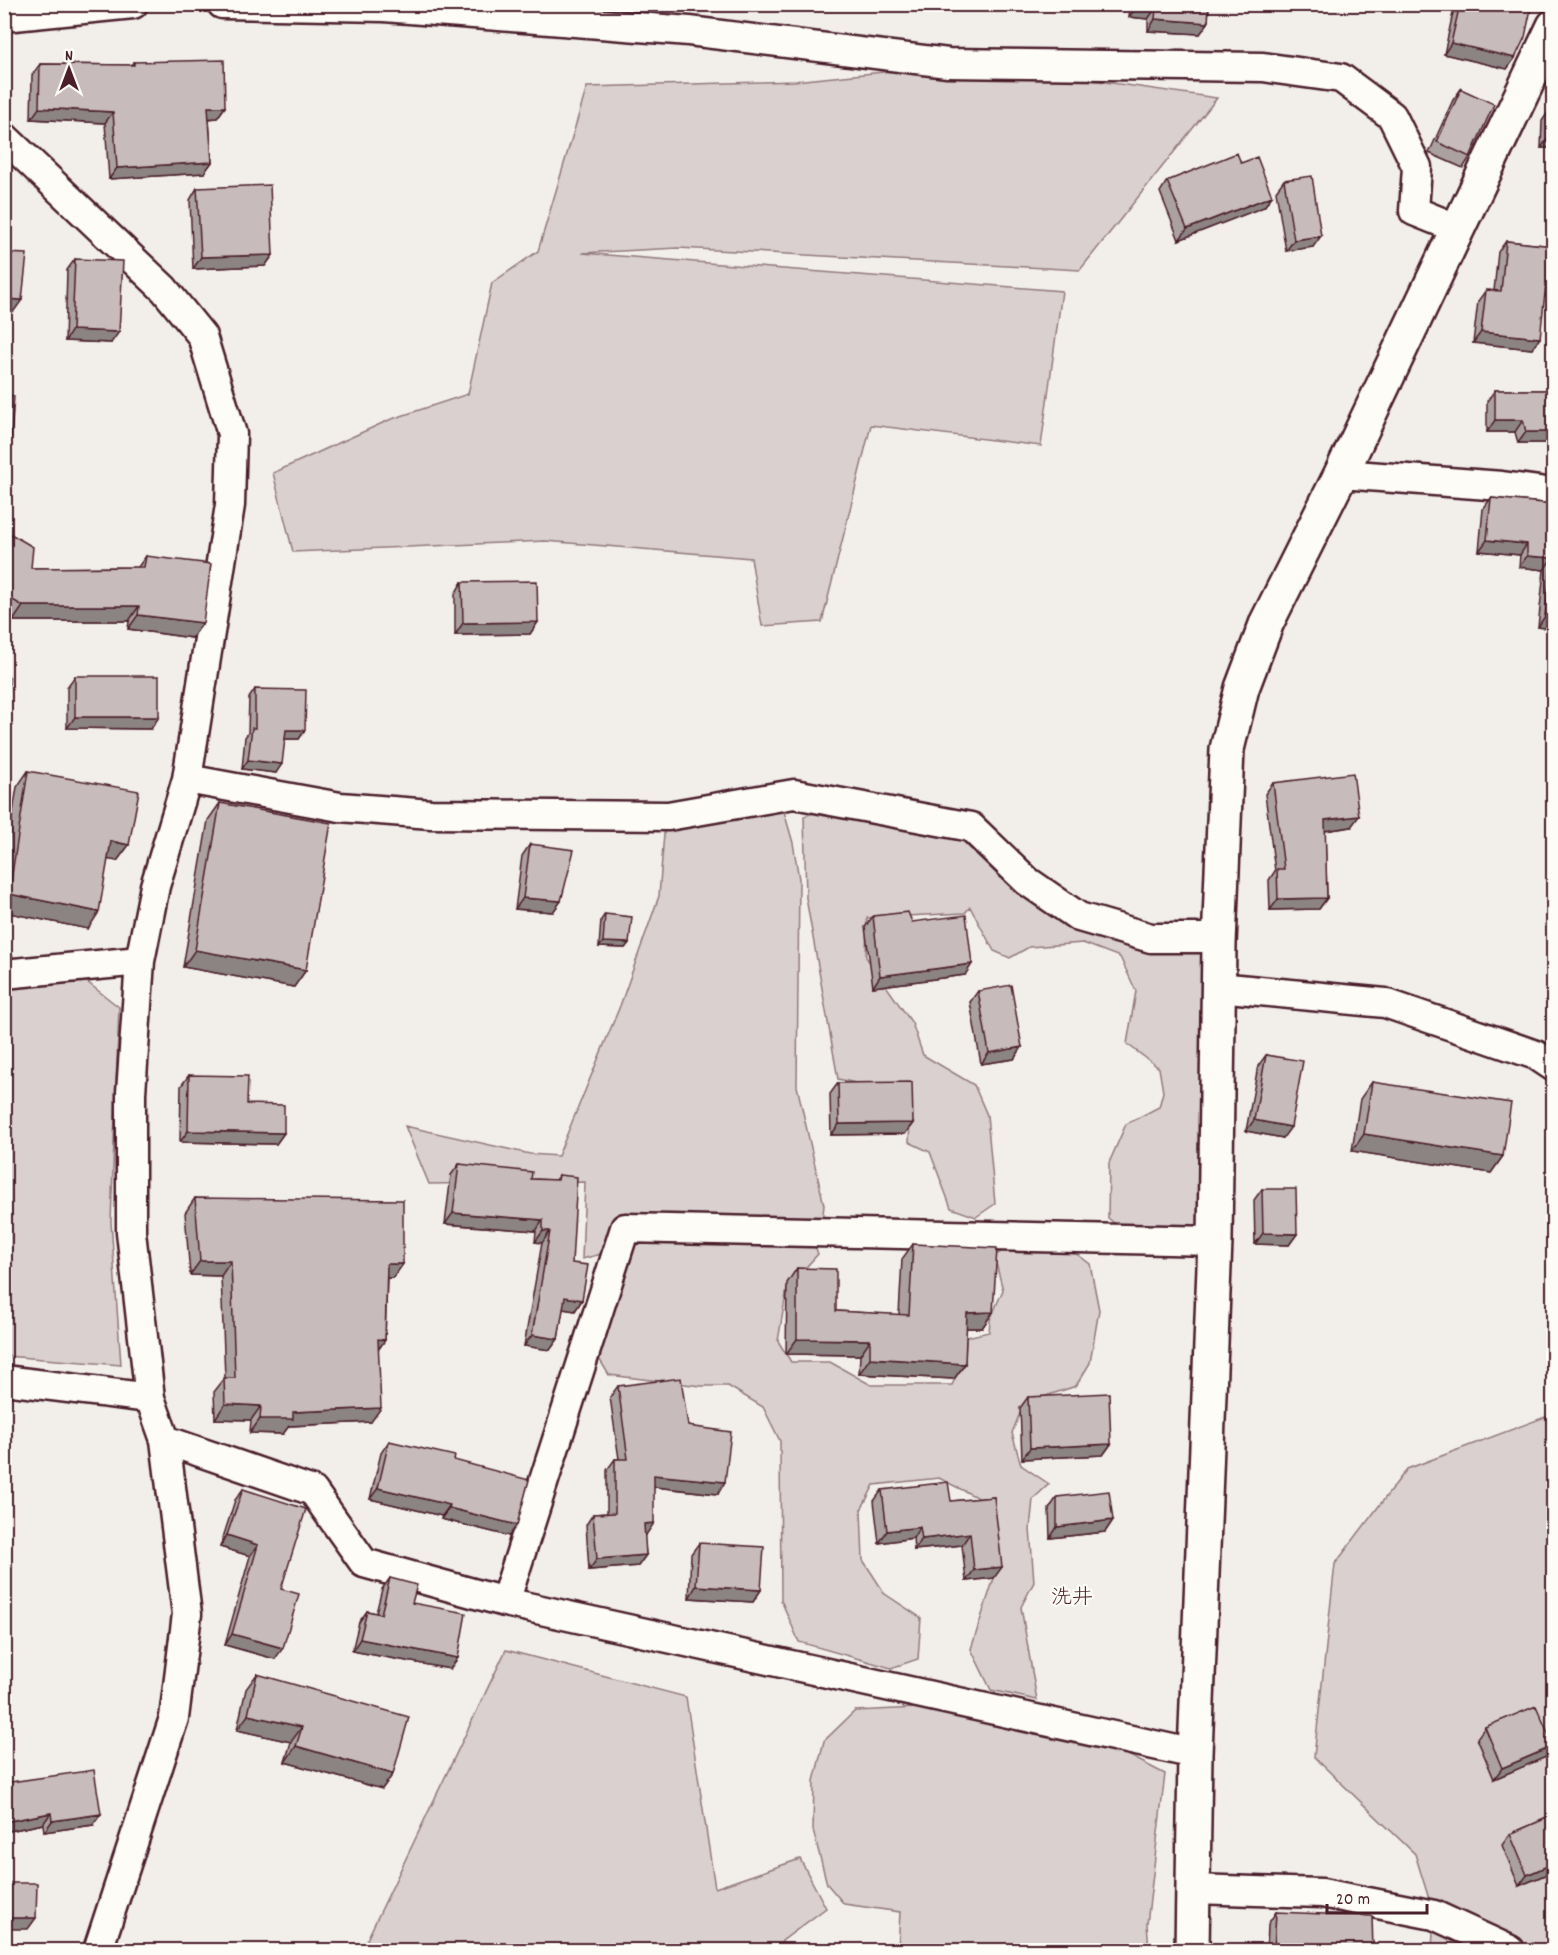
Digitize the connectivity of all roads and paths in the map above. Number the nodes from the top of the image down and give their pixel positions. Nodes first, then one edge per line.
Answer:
1 (133, 4) edge
2 (222, 4) edge
3 (4, 17) edge
4 (1554, 26) edge
5 (4, 137) edge
6 (1456, 228) junction
7 (1341, 474) junction
8 (1554, 493) edge
9 (187, 779) junction
10 (1219, 938) junction
11 (140, 961) junction
12 (4, 974) edge
13 (1218, 987) junction
14 (1554, 1067) edge
15 (1215, 1241) junction
16 (4, 1380) edge
17 (150, 1398) junction
18 (165, 1440) junction
19 (505, 1602) junction
20 (1195, 1754) junction
21 (1193, 1889) junction
22 (98, 1950) edge
23 (1191, 1950) edge
24 (1510, 1950) edge

1 - 3 street
2 - 6 street
4 - 6 street
5 - 9 street
6 - 7 street
7 - 8 street
7 - 10 street
9 - 10 street
9 - 11 street
10 - 13 street
11 - 12 street
11 - 17 street
13 - 14 street
13 - 15 street
15 - 19 street
15 - 20 street
16 - 17 street
17 - 18 street
18 - 19 street
18 - 22 street
19 - 20 street
20 - 21 street
21 - 23 street
21 - 24 street

